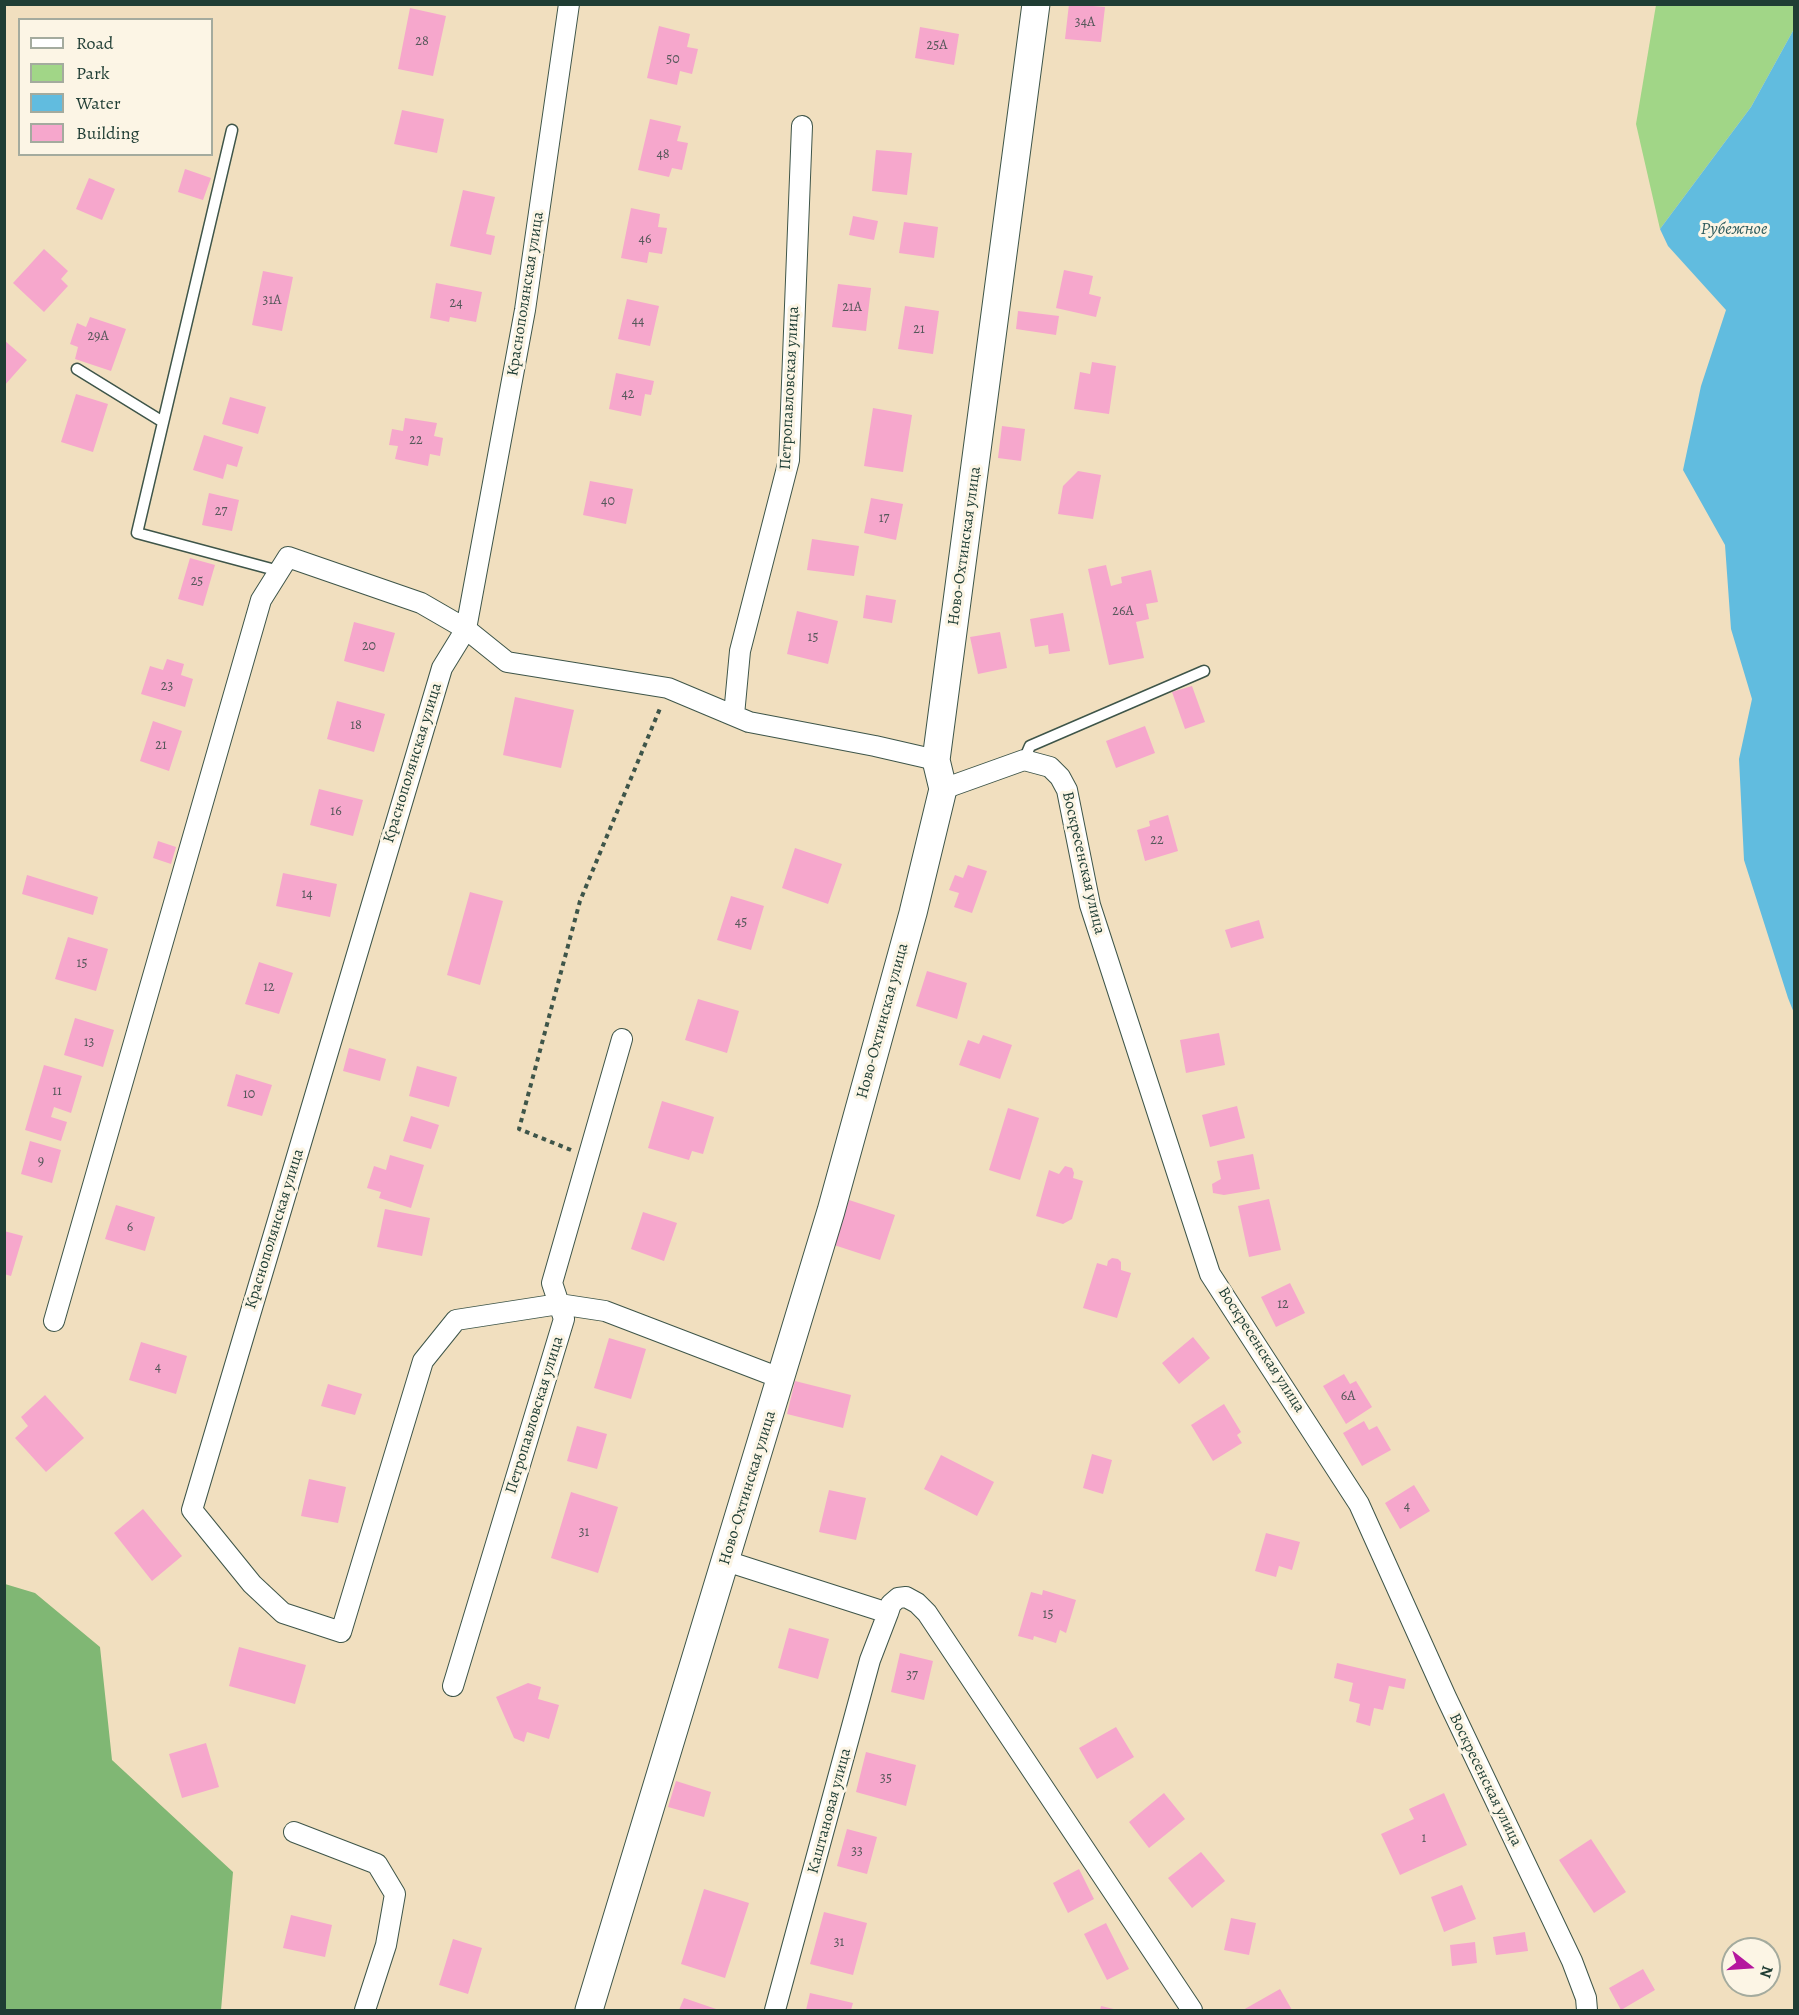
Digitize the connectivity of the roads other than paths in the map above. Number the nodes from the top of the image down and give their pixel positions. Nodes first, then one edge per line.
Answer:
1 (569, 4) edge
2 (1036, 4) edge
3 (802, 126) dead end
4 (232, 130) dead end
5 (76, 369) dead end
6 (163, 422) junction
7 (283, 564) junction
8 (466, 629) junction
9 (1204, 671) dead end
10 (734, 715) junction
11 (936, 760) junction
12 (1024, 760) junction
13 (943, 789) junction
14 (622, 1039) dead end
15 (559, 1304) junction
16 (54, 1321) dead end
17 (780, 1378) junction
18 (726, 1562) junction
19 (888, 1613) junction
20 (453, 1686) dead end
21 (294, 1832) dead end
22 (365, 2010) edge
23 (589, 2010) edge
24 (775, 2010) edge
25 (1192, 2010) edge
26 (1587, 2010) edge

1 - 8 street, Краснополянская улица
2 - 11 street, Ново-Охтинская улица
3 - 10 street, Петропавловская улица
4 - 6 lane
5 - 6 lane
6 - 7 lane
7 - 8 street
7 - 16 street
8 - 10 street
8 - 15 street, Краснополянская улица
9 - 12 lane
10 - 11 street
11 - 13 street, Ново-Охтинская улица
12 - 13 street
12 - 26 street, Воскресенская улица
13 - 17 street, Ново-Охтинская улица
14 - 15 street, Петропавловская улица
15 - 17 street
15 - 20 street, Петропавловская улица
17 - 18 street, Ново-Охтинская улица
18 - 19 street
18 - 23 street, Ново-Охтинская улица
19 - 24 street, Каштановая улица
19 - 25 street
21 - 22 street

